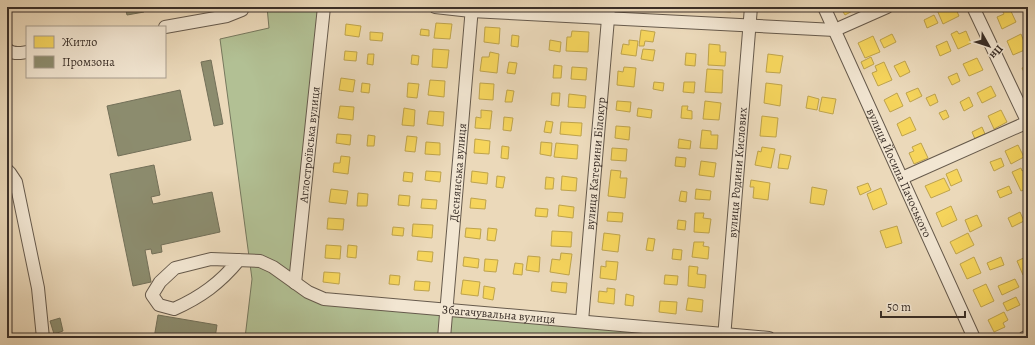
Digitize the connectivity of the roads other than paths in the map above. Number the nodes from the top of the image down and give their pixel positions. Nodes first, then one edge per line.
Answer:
1 (243, 7) edge
2 (324, 7) edge
3 (435, 7) edge
4 (751, 7) edge
5 (824, 7) edge
6 (887, 7) edge
7 (973, 7) edge
8 (471, 9) edge
9 (609, 13) edge
10 (750, 26) junction
11 (166, 27) edge
12 (835, 30) junction
13 (7, 49) edge
14 (26, 52) edge
15 (1028, 123) edge
16 (7, 170) edge
17 (902, 178) junction
18 (240, 260) junction
19 (295, 283) junction
20 (447, 309) junction
21 (582, 321) junction
22 (724, 336) edge
23 (1028, 336) edge
24 (43, 338) edge
25 (444, 338) edge
26 (769, 338) edge
27 (974, 338) edge
28 (1024, 338) edge

1 - 11 street
2 - 19 street, Аглостроївська вулиця
3 - 8 street
4 - 10 street, вулиця Родини Кислових
5 - 12 street, вулиця Йосипа Пачоського
6 - 12 street
7 - 15 street
8 - 9 street
8 - 20 street, Деснянська вулиця
9 - 10 street
9 - 21 street, вулиця Катерини Білокур
10 - 12 street
10 - 22 street, вулиця Родини Кислових
12 - 17 street, вулиця Йосипа Пачоського
13 - 14 street
15 - 17 street
16 - 24 street
17 - 27 street, вулиця Йосипа Пачоського
18 - 18 street, Збагачувальна вулиця
18 - 19 street, Збагачувальна вулиця
19 - 20 street, Збагачувальна вулиця
20 - 21 street, Збагачувальна вулиця
20 - 25 street, Деснянська вулиця
21 - 22 street, Збагачувальна вулиця
22 - 26 street, Збагачувальна вулиця
23 - 28 street

